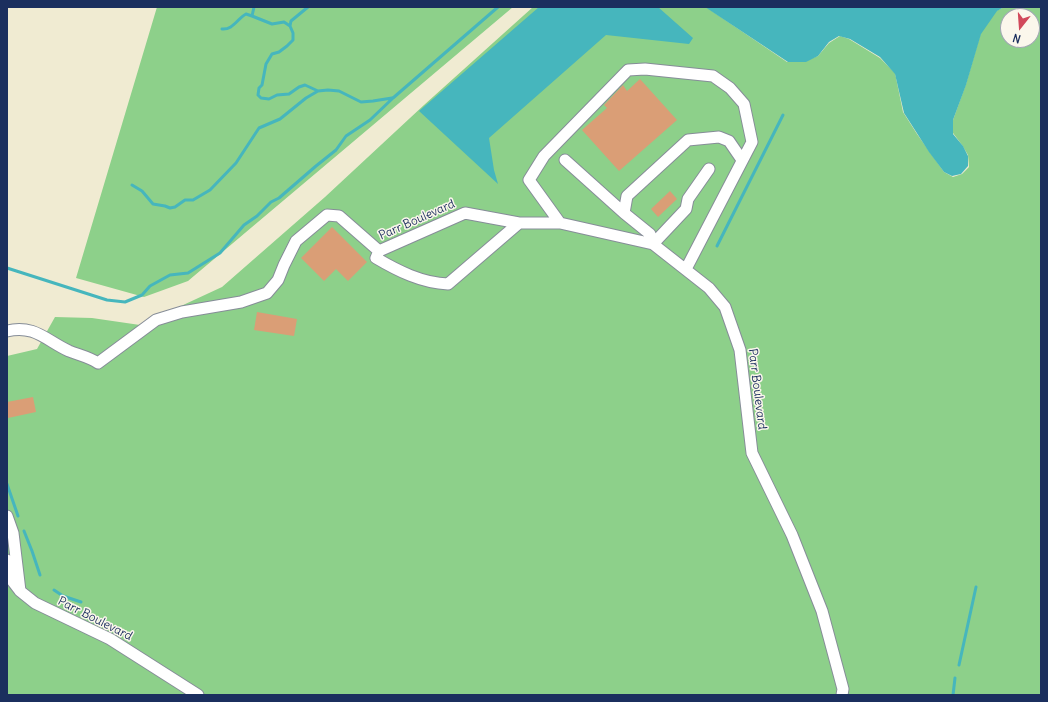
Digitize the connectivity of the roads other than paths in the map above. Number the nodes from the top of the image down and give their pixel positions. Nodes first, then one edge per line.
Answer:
1 (565, 160) dead end
2 (742, 160) junction
3 (709, 169) dead end
4 (624, 213) junction
5 (519, 223) junction
6 (560, 223) junction
7 (653, 244) junction
8 (379, 250) junction
9 (686, 270) junction
10 (7, 331) edge
11 (7, 516) edge
12 (7, 535) edge
13 (7, 560) edge
14 (7, 570) edge
15 (7, 574) edge
16 (20, 591) junction
17 (198, 695) edge
18 (842, 695) edge

1 - 4 lane
2 - 4 lane
2 - 6 lane
2 - 9 lane
3 - 7 lane
4 - 7 lane
5 - 6 lane, Parr Boulevard
5 - 8 lane, Parr Boulevard
5 - 8 lane
6 - 7 lane, Parr Boulevard
7 - 9 lane, Parr Boulevard
8 - 10 lane
9 - 18 lane, Parr Boulevard
11 - 16 lane
12 - 16 lane
13 - 16 lane
14 - 16 lane
15 - 16 lane, Parr Boulevard
16 - 17 lane, Parr Boulevard

